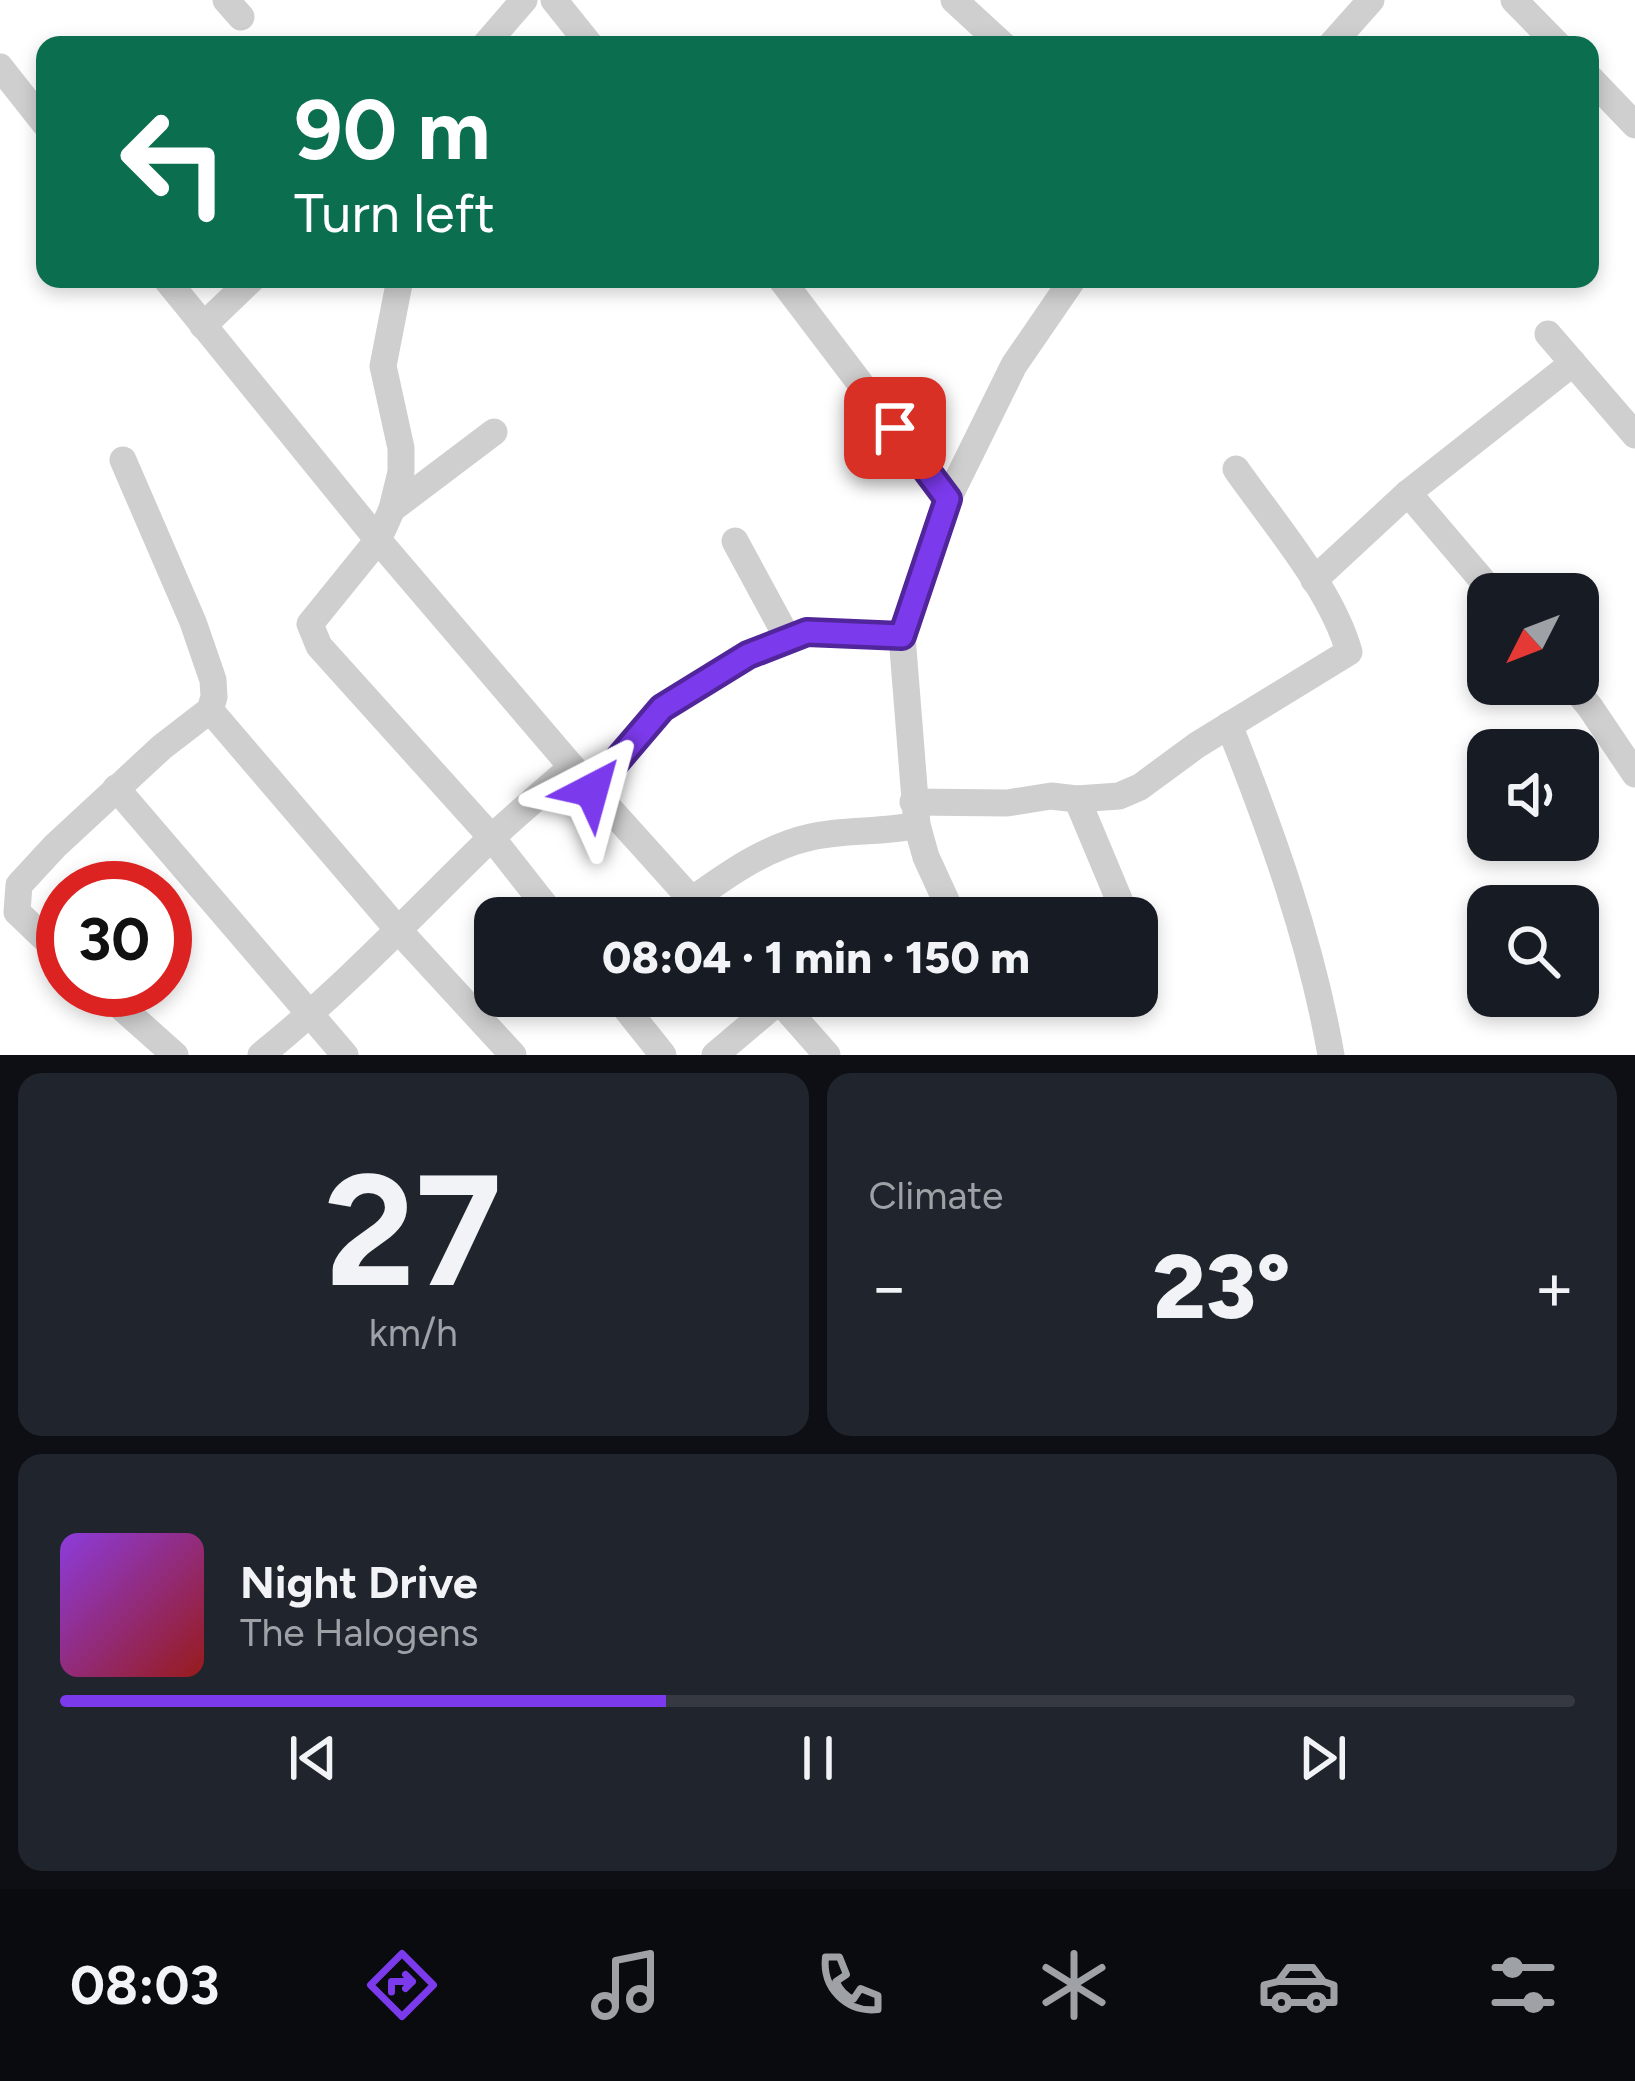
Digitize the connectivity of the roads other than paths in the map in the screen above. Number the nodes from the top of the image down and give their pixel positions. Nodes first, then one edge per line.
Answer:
1 (524, 0) edge
2 (554, 0) edge
3 (954, 0) edge
4 (1371, 0) edge
5 (1514, 0) edge
6 (493, 36) edge
7 (583, 36) edge
8 (994, 36) edge
9 (1339, 36) edge
10 (1549, 36) edge
11 (0, 67) edge
12 (1599, 87) edge
13 (36, 113) edge
14 (1635, 125) edge
15 (173, 288) edge
16 (243, 288) edge
17 (398, 288) edge
18 (788, 288) edge
19 (1067, 288) edge
20 (203, 326) junction
21 (1548, 334) dead end
22 (1573, 363) junction
23 (494, 432) dead end
24 (1635, 435) edge
25 (123, 460) dead end
26 (1236, 469) dead end
27 (1408, 493) junction
28 (948, 499) junction
29 (392, 509) junction
30 (378, 540) junction
31 (735, 541) dead end
32 (1476, 573) edge
33 (1314, 580) junction
34 (902, 636) junction
35 (788, 639) junction
36 (1588, 705) edge
37 (210, 710) junction
38 (1229, 725) junction
39 (572, 767) junction
40 (1635, 774) edge
41 (116, 788) junction
42 (592, 790) junction
43 (1077, 799) junction
44 (915, 813) junction
45 (492, 838) junction
46 (41, 861) edge
47 (36, 866) edge
48 (538, 897) edge
49 (689, 897) edge
50 (711, 897) edge
51 (944, 897) edge
52 (1118, 897) edge
53 (36, 930) edge
54 (400, 932) junction
55 (309, 1016) junction
56 (132, 1017) edge
57 (633, 1017) edge
58 (756, 1017) edge
59 (794, 1017) edge
60 (175, 1055) edge
61 (261, 1055) edge
62 (344, 1055) edge
63 (513, 1055) edge
64 (663, 1055) edge
65 (715, 1055) edge
66 (827, 1055) edge
67 (1331, 1055) edge

1 - 6 street
2 - 7 street
3 - 8 street
4 - 9 street
5 - 10 street
11 - 13 street
12 - 14 street
15 - 20 street
16 - 20 street
17 - 29 street
18 - 28 street
19 - 28 street
20 - 30 street
21 - 22 street
22 - 24 street
22 - 27 street
23 - 29 street
25 - 37 street
26 - 33 street
27 - 32 street
27 - 33 street
28 - 34 street
29 - 30 street
30 - 39 street
30 - 45 street
31 - 35 street
33 - 38 street
34 - 35 street
34 - 44 street
35 - 42 street
36 - 40 street
37 - 41 street
37 - 54 street
38 - 43 street
38 - 67 street
39 - 42 street
39 - 45 street
41 - 46 street
41 - 55 street
42 - 49 street
43 - 44 street
43 - 52 street
44 - 50 street
44 - 51 street
45 - 48 street
45 - 54 street
47 - 53 street
54 - 55 street
54 - 63 street
55 - 61 street
55 - 62 street
56 - 60 street
57 - 64 street
58 - 65 street
59 - 66 street

